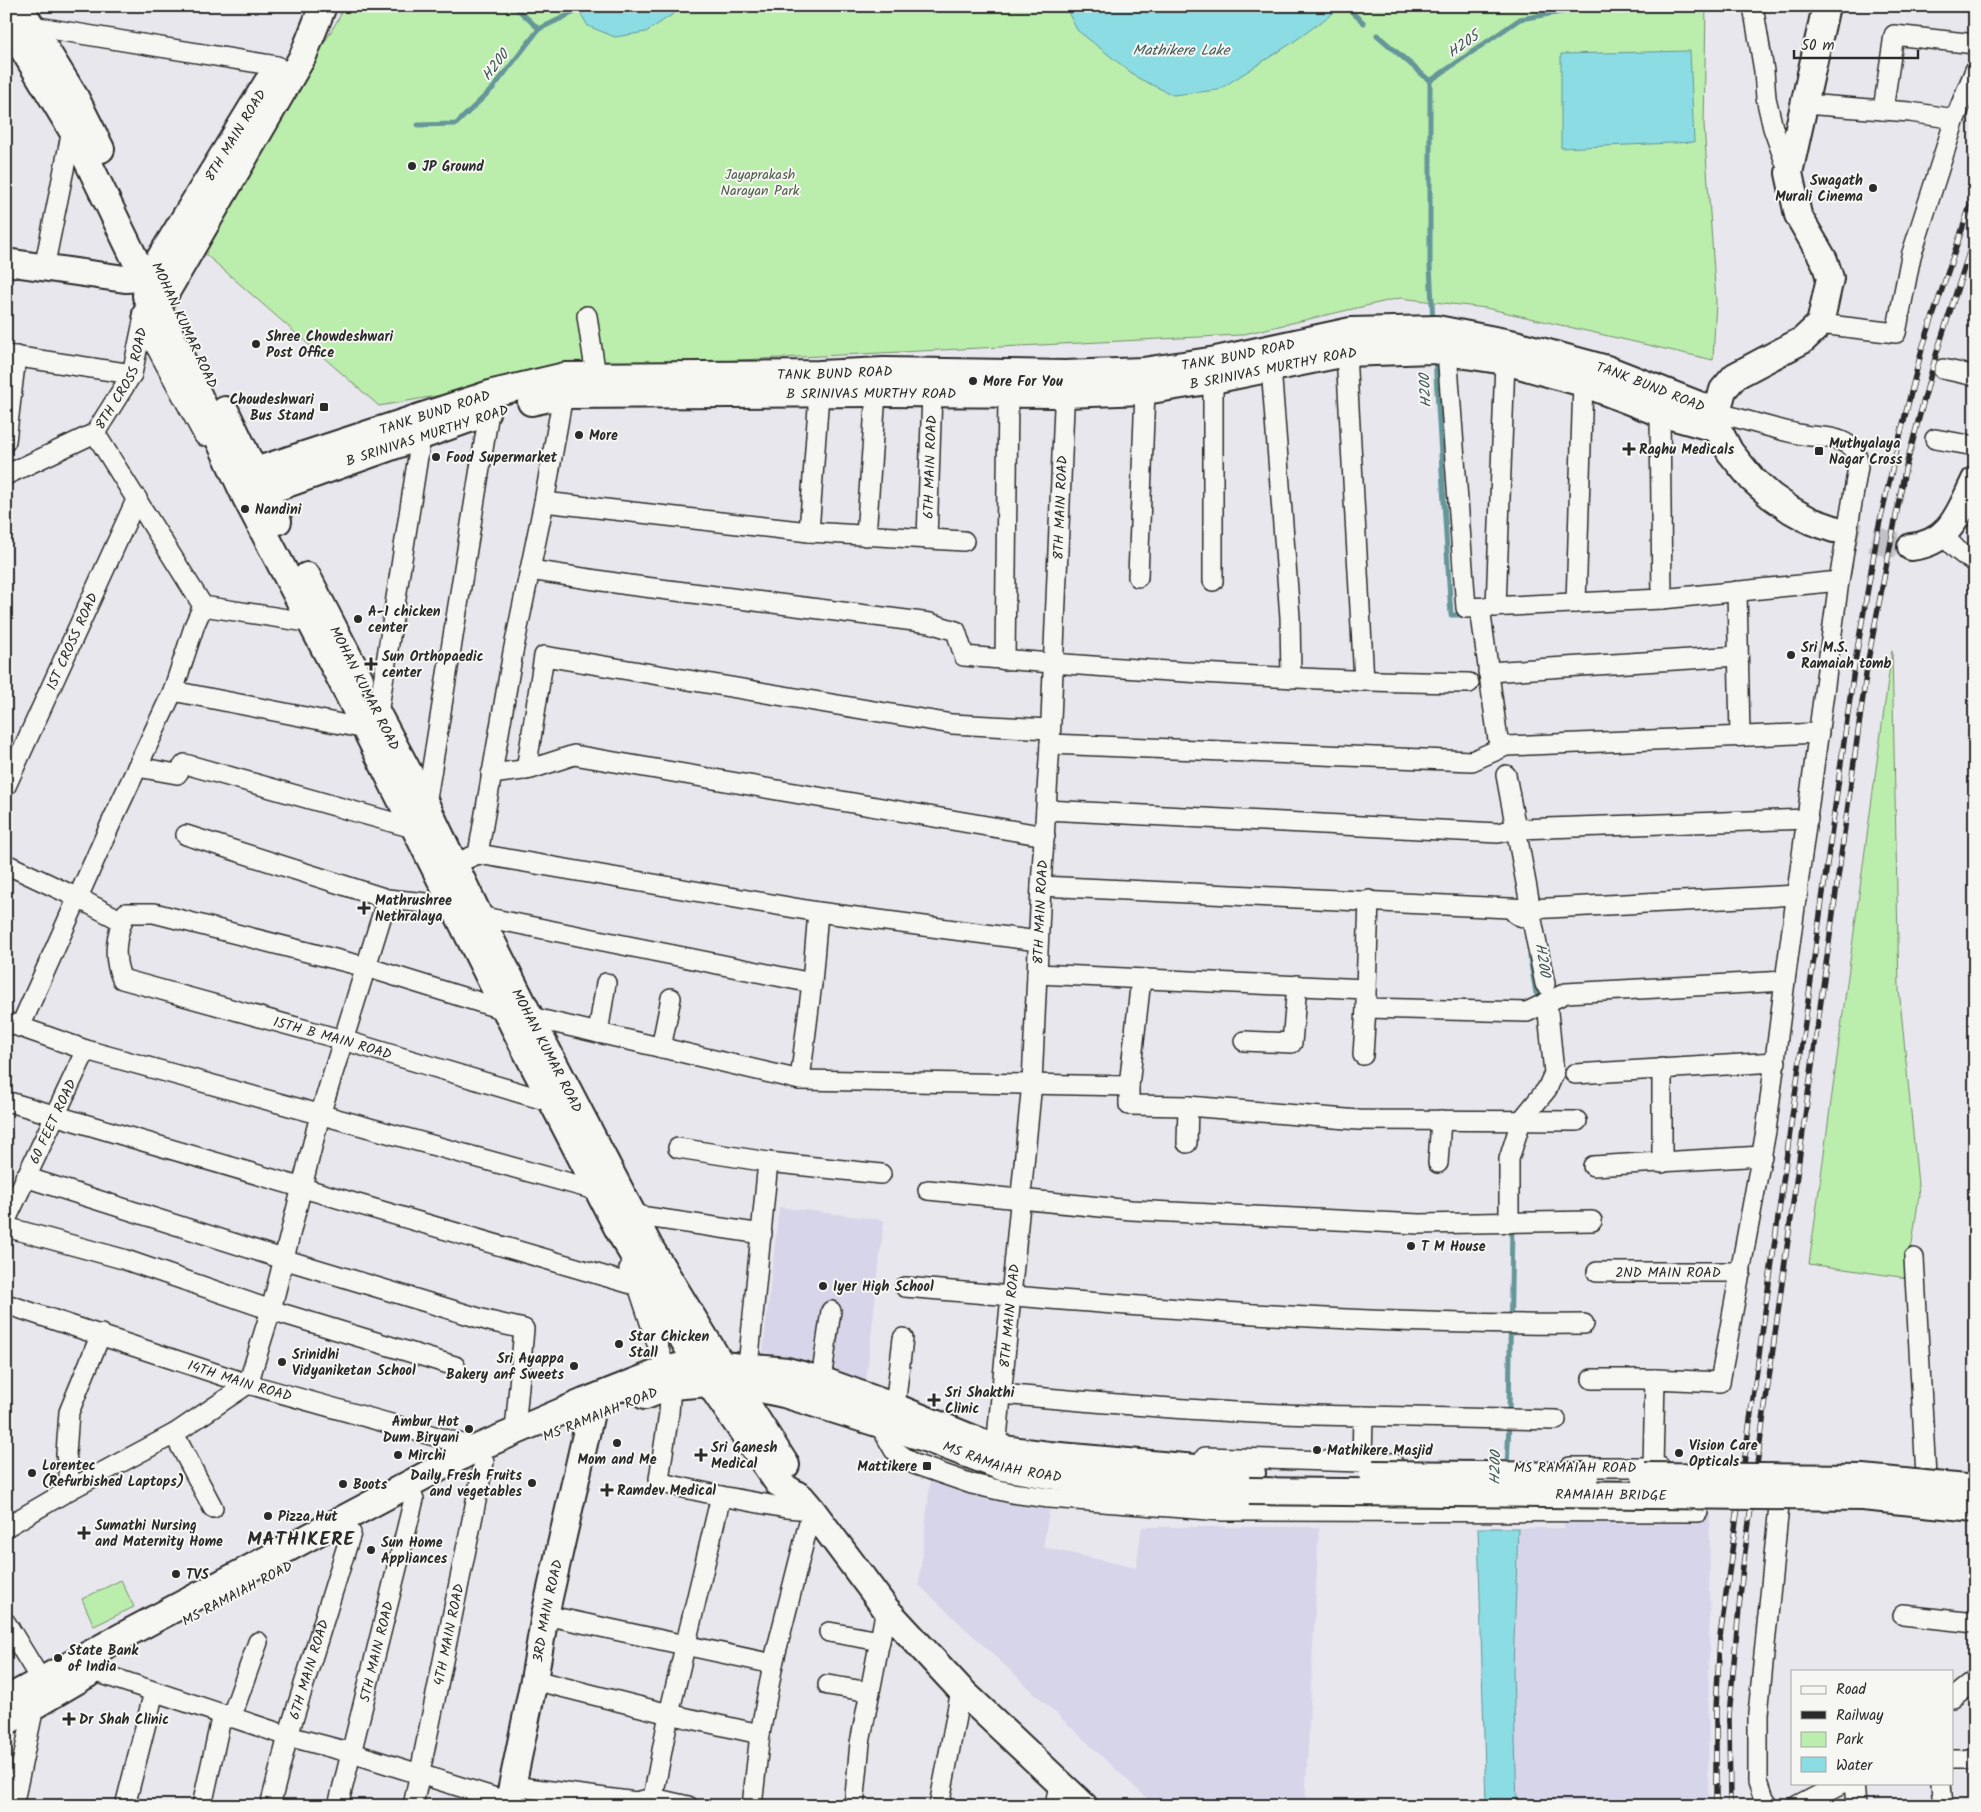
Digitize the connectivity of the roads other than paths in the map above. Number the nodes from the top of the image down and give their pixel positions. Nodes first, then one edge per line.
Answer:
1 (310, 6) edge
2 (323, 6) edge
3 (1753, 6) edge
4 (1826, 6) edge
5 (26, 16) edge
6 (6, 20) edge
7 (1975, 44) edge
8 (278, 66) junction
9 (1975, 70) edge
10 (1804, 104) junction
11 (1883, 110) junction
12 (1955, 119) junction
13 (72, 130) junction
14 (1790, 173) junction
15 (6, 262) edge
16 (44, 268) junction
17 (151, 294) junction
18 (586, 316) dead end
19 (1820, 324) junction
20 (1436, 342) junction
21 (1346, 352) junction
22 (11, 356) edge
23 (1505, 361) junction
24 (1271, 368) junction
25 (1943, 369) dead end
26 (132, 374) junction
27 (596, 376) junction
28 (1975, 376) edge
29 (1213, 380) junction
30 (1584, 382) junction
31 (1065, 384) junction
32 (1145, 391) junction
33 (876, 393) junction
34 (932, 393) junction
35 (819, 394) junction
36 (1008, 394) junction
37 (563, 395) junction
38 (489, 412) junction
39 (1660, 413) junction
40 (1718, 420) junction
41 (95, 433) junction
42 (421, 437) junction
43 (1935, 439) dead end
44 (6, 441) edge
45 (1975, 446) edge
46 (6, 462) edge
47 (30, 464) junction
48 (6, 476) edge
49 (297, 479) junction
50 (1975, 480) edge
51 (245, 487) junction
52 (137, 498) junction
53 (544, 502) junction
54 (279, 524) junction
55 (1834, 529) tunnel mouth
56 (809, 532) junction
57 (1944, 534) junction
58 (866, 536) junction
59 (927, 539) junction
60 (964, 541) dead end
61 (1911, 547) tunnel mouth
62 (1975, 562) edge
63 (530, 570) junction
64 (1138, 577) dead end
65 (1213, 581) dead end
66 (1840, 581) junction
67 (1737, 591) junction
68 (1662, 599) junction
69 (1576, 603) junction
70 (203, 606) junction
71 (1488, 608) junction
72 (300, 622) junction
73 (1738, 656) junction
74 (1005, 660) junction
75 (1052, 663) junction
76 (1488, 672) junction
77 (1291, 678) junction
78 (1364, 681) junction
79 (1469, 683) dead end
80 (172, 691) junction
81 (367, 720) junction
82 (1819, 733) junction
83 (1050, 736) junction
84 (1740, 736) junction
85 (1498, 740) dead end
86 (137, 767) junction
87 (526, 770) junction
88 (491, 774) junction
89 (1506, 775) dead end
90 (6, 786) edge
91 (426, 805) junction
92 (1046, 810) junction
93 (1808, 819) junction
94 (406, 826) junction
95 (1515, 829) junction
96 (186, 835) dead end
97 (1045, 836) junction
98 (6, 864) edge
99 (450, 865) junction
100 (1041, 886) junction
101 (1798, 895) junction
102 (78, 898) junction
103 (387, 899) junction
104 (1529, 899) dead end
105 (1370, 900) junction
106 (461, 904) junction
107 (1512, 908) junction
108 (818, 912) junction
109 (122, 921) junction
110 (1038, 941) junction
111 (366, 967) junction
112 (1037, 974) junction
113 (1141, 979) junction
114 (1785, 981) junction
115 (606, 983) dead end
116 (812, 983) junction
117 (1297, 985) junction
118 (1546, 993) junction
119 (671, 998) dead end
120 (1366, 999) junction
121 (498, 1008) junction
122 (530, 1017) junction
123 (13, 1025) edge
124 (598, 1033) junction
125 (343, 1040) junction
126 (1244, 1041) dead end
127 (661, 1048) junction
128 (86, 1050) junction
129 (1363, 1055) dead end
130 (1776, 1062) junction
131 (1662, 1068) junction
132 (1575, 1074) dead end
133 (800, 1080) junction
134 (1032, 1083) junction
135 (1129, 1086) junction
136 (6, 1100) edge
137 (544, 1100) junction
138 (1188, 1106) junction
139 (55, 1115) junction
140 (320, 1115) junction
141 (1441, 1120) junction
142 (1521, 1121) junction
143 (1577, 1121) dead end
144 (1187, 1142) dead end
145 (678, 1148) dead end
146 (1762, 1156) junction
147 (768, 1162) junction
148 (1662, 1162) junction
149 (1438, 1163) dead end
150 (1593, 1166) dead end
151 (881, 1174) dead end
152 (25, 1177) junction
153 (302, 1188) junction
154 (588, 1188) junction
155 (928, 1190) dead end
156 (1021, 1198) junction
157 (9, 1209) edge
158 (634, 1216) junction
159 (1592, 1221) dead end
160 (1509, 1223) junction
161 (6, 1227) edge
162 (762, 1234) junction
163 (1914, 1258) dead end
164 (283, 1259) junction
165 (1597, 1272) dead end
166 (1740, 1272) junction
167 (638, 1286) junction
168 (905, 1287) dead end
169 (1010, 1296) junction
170 (6, 1304) edge
171 (271, 1310) junction
172 (831, 1311) dead end
173 (1584, 1324) dead end
174 (100, 1334) junction
175 (903, 1338) dead end
176 (456, 1366) dead end
177 (727, 1375) junction
178 (668, 1378) junction
179 (1592, 1378) dead end
180 (1656, 1379) junction
181 (821, 1380) junction
182 (248, 1384) junction
183 (1001, 1394) junction
184 (887, 1416) junction
185 (1362, 1416) junction
186 (590, 1417) junction
187 (1556, 1420) dead end
188 (515, 1431) junction
189 (174, 1434) junction
190 (996, 1448) junction
191 (481, 1455) junction
192 (1278, 1460) junction
193 (1362, 1462) junction
194 (1596, 1466) junction
195 (1653, 1467) junction
196 (1704, 1468) dead end
197 (1767, 1469) dead end
198 (1926, 1476) junction
199 (1975, 1479) edge
200 (1250, 1482) junction
201 (71, 1489) junction
202 (1975, 1489) edge
203 (721, 1496) junction
204 (414, 1499) junction
205 (806, 1504) junction
206 (1779, 1506) dead end
207 (213, 1508) dead end
208 (1975, 1508) edge
209 (1923, 1510) dead end
210 (1277, 1511) junction
211 (1595, 1512) junction
212 (1698, 1512) dead end
213 (1975, 1515) edge
214 (6, 1526) edge
215 (351, 1533) junction
216 (886, 1610) junction
217 (545, 1615) junction
218 (1903, 1615) dead end
219 (6, 1623) edge
220 (1975, 1623) edge
221 (830, 1632) dead end
222 (880, 1641) junction
223 (258, 1642) dead end
224 (685, 1644) junction
225 (773, 1664) junction
226 (92, 1672) junction
227 (534, 1680) junction
228 (1975, 1680) edge
229 (828, 1685) dead end
230 (961, 1690) junction
231 (154, 1692) junction
232 (870, 1692) junction
233 (42, 1695) junction
234 (1954, 1696) edge
235 (6, 1700) edge
236 (669, 1714) junction
237 (227, 1716) junction
238 (6, 1722) edge
239 (760, 1734) junction
240 (288, 1736) junction
241 (352, 1753) junction
242 (1954, 1759) edge
243 (1975, 1759) edge
244 (418, 1775) junction
245 (1840, 1784) edge
246 (1854, 1784) edge
247 (1941, 1784) edge
248 (1057, 1795) edge
249 (510, 1798) edge
250 (641, 1802) edge
251 (13, 1806) edge
252 (125, 1806) edge
253 (202, 1806) edge
254 (270, 1806) edge
255 (338, 1806) edge
256 (413, 1806) edge
257 (688, 1806) edge
258 (752, 1806) edge
259 (854, 1806) edge
260 (939, 1806) edge
261 (1084, 1806) edge
262 (1769, 1806) edge
263 (1798, 1806) edge
264 (1856, 1806) edge
265 (1943, 1806) edge

1 - 8 street, 8TH MAIN ROAD
2 - 17 street
3 - 14 street
4 - 10 street
5 - 8 street
5 - 17 street, MOHAN KUMAR ROAD
6 - 13 street
7 - 11 street
8 - 17 street, 8TH MAIN ROAD
9 - 12 street
10 - 11 street
10 - 14 street
11 - 12 street
12 - 19 street
13 - 16 street
13 - 17 street
14 - 19 street
15 - 16 street
16 - 17 street
17 - 26 street, 8TH CROSS ROAD
17 - 51 street, MOHAN KUMAR ROAD
17 - 51 street
18 - 27 street
19 - 40 street
20 - 21 street, B SRINIVAS MURTHY ROAD
20 - 23 street, B SRINIVAS MURTHY ROAD
20 - 31 street, TANK BUND ROAD
20 - 40 street, TANK BUND ROAD
20 - 71 street
21 - 24 street, B SRINIVAS MURTHY ROAD
21 - 78 street
22 - 26 street
22 - 44 street
23 - 30 street, B SRINIVAS MURTHY ROAD
23 - 71 street
24 - 29 street, B SRINIVAS MURTHY ROAD
24 - 77 street
25 - 28 street
26 - 41 street, 8TH CROSS ROAD
27 - 31 street, TANK BUND ROAD
27 - 51 street, TANK BUND ROAD
29 - 32 street, B SRINIVAS MURTHY ROAD
29 - 65 street
30 - 39 street, B SRINIVAS MURTHY ROAD
30 - 69 street
31 - 32 street, B SRINIVAS MURTHY ROAD
31 - 36 street, B SRINIVAS MURTHY ROAD
31 - 75 street, 8TH MAIN ROAD
32 - 64 street
33 - 34 street, B SRINIVAS MURTHY ROAD
33 - 35 street, B SRINIVAS MURTHY ROAD
33 - 58 street
34 - 36 street, B SRINIVAS MURTHY ROAD
34 - 59 street, 6TH MAIN ROAD
35 - 37 street, B SRINIVAS MURTHY ROAD
35 - 56 street
36 - 74 street
37 - 38 street, B SRINIVAS MURTHY ROAD
37 - 53 street
38 - 42 street, B SRINIVAS MURTHY ROAD
38 - 91 street
39 - 40 street, B SRINIVAS MURTHY ROAD
39 - 68 street
40 - 55 street
40 - 66 street
41 - 47 street, 8TH CROSS ROAD
41 - 52 street
42 - 49 street, B SRINIVAS MURTHY ROAD
42 - 81 street
43 - 45 street
46 - 47 street
47 - 48 street, 8TH CROSS ROAD
49 - 51 street, B SRINIVAS MURTHY ROAD
49 - 54 street
50 - 57 street
51 - 54 street, MOHAN KUMAR ROAD
51 - 72 street
51 - 99 street
52 - 70 street
52 - 90 street, 1ST CROSS ROAD
53 - 56 street
53 - 63 street
54 - 81 street, MOHAN KUMAR ROAD
56 - 58 street
57 - 61 street
57 - 62 street
58 - 59 street
59 - 60 street
63 - 74 street
63 - 88 street
66 - 67 street
66 - 82 street
67 - 68 street
67 - 73 street
68 - 69 street
69 - 71 street
70 - 72 street
70 - 80 street
71 - 76 street
72 - 81 street
73 - 76 street
73 - 84 street
74 - 75 street
75 - 77 street
75 - 83 street, 8TH MAIN ROAD
76 - 85 street
77 - 78 street
78 - 79 street
80 - 81 street
80 - 86 street
81 - 91 street, MOHAN KUMAR ROAD
81 - 94 street
82 - 84 street
82 - 93 street
83 - 84 street
83 - 87 street
83 - 92 street, 8TH MAIN ROAD
86 - 94 street
86 - 102 street
87 - 88 street
87 - 97 street
88 - 99 street
89 - 95 street
91 - 99 street, MOHAN KUMAR ROAD
92 - 95 street
92 - 97 street, 8TH MAIN ROAD
93 - 95 street
93 - 101 street
94 - 99 street
95 - 104 street
96 - 103 street
97 - 100 street, 8TH MAIN ROAD
98 - 102 street
99 - 106 street, MOHAN KUMAR ROAD
99 - 108 street
100 - 105 street
100 - 110 street, 8TH MAIN ROAD
101 - 107 street
101 - 114 street
102 - 109 street
102 - 123 street
103 - 106 street
103 - 111 street
105 - 107 street
105 - 120 street
106 - 116 street
106 - 121 street
106 - 122 street, MOHAN KUMAR ROAD
106 - 177 street
107 - 118 street
108 - 110 street
108 - 116 street
109 - 111 street
109 - 125 street, 15TH B MAIN ROAD
110 - 112 street, 8TH MAIN ROAD
111 - 121 street
111 - 125 street
112 - 113 street
112 - 134 street, 8TH MAIN ROAD
113 - 117 street
113 - 135 street
114 - 118 street
114 - 130 street
115 - 124 street
116 - 133 street
117 - 120 street
117 - 126 street
118 - 120 street
118 - 142 street
119 - 127 street
120 - 129 street
121 - 137 street
122 - 124 street
122 - 158 street, MOHAN KUMAR ROAD
123 - 128 street
124 - 127 street
125 - 137 street, 15TH B MAIN ROAD
125 - 140 street
127 - 133 street
128 - 139 street, 60 FEET ROAD
128 - 140 street
130 - 131 street
130 - 146 street
131 - 132 street
131 - 148 street
133 - 134 street
134 - 135 street
134 - 156 street, 8TH MAIN ROAD
135 - 138 street
136 - 139 street
137 - 154 street
138 - 141 street
138 - 144 street
139 - 152 street, 60 FEET ROAD
139 - 153 street
140 - 153 street
140 - 154 street
141 - 142 street
141 - 149 street
142 - 143 street
142 - 160 street
145 - 147 street
146 - 148 street
146 - 166 street
147 - 151 street
147 - 162 street
148 - 150 street
152 - 157 street, 60 FEET ROAD
152 - 164 street
153 - 164 street
153 - 167 street
154 - 167 street
155 - 156 street
156 - 160 street
156 - 169 street, 8TH MAIN ROAD
158 - 162 street
158 - 177 street, MOHAN KUMAR ROAD
159 - 160 street
161 - 171 street
162 - 177 street
163 - 198 street
164 - 171 street
164 - 188 street
165 - 166 street, 2ND MAIN ROAD
166 - 180 street
167 - 178 street
168 - 169 street
169 - 173 street
169 - 183 street, 8TH MAIN ROAD
170 - 174 street, 14TH MAIN ROAD
171 - 176 street
171 - 182 street
172 - 181 street
174 - 182 street, 14TH MAIN ROAD
174 - 201 street
175 - 184 street
177 - 178 street, MS RAMAIAH ROAD
177 - 181 street, MS RAMAIAH ROAD
177 - 184 street, MS RAMAIAH ROAD
177 - 205 street
178 - 186 street, MS RAMAIAH ROAD
178 - 188 street, MS RAMAIAH ROAD
178 - 203 street
179 - 180 street
180 - 195 street
181 - 184 street, MS RAMAIAH ROAD
182 - 189 street
182 - 191 street, 14TH MAIN ROAD
183 - 185 street
183 - 190 street, 8TH MAIN ROAD
184 - 190 street, MS RAMAIAH ROAD
184 - 200 street, MS RAMAIAH ROAD
184 - 210 street
185 - 187 street
185 - 193 street
186 - 191 street, MS RAMAIAH ROAD
186 - 217 street, 3RD MAIN ROAD
188 - 191 street, MS RAMAIAH ROAD
189 - 201 street
189 - 207 street
190 - 192 street, MS RAMAIAH ROAD
190 - 200 street, MS RAMAIAH ROAD
191 - 204 street, MS RAMAIAH ROAD
191 - 233 street, MS RAMAIAH ROAD
191 - 244 street, 4TH MAIN ROAD
192 - 193 street, MS RAMAIAH ROAD
192 - 210 street
193 - 194 street, MS RAMAIAH ROAD
194 - 195 street, MS RAMAIAH ROAD
194 - 211 street
195 - 196 street, MS RAMAIAH ROAD
197 - 198 street
198 - 199 street
200 - 202 street, RAMAIAH BRIDGE, bridge
200 - 208 street, RAMAIAH BRIDGE, bridge
201 - 214 street
203 - 205 street
203 - 224 street
204 - 215 street, MS RAMAIAH ROAD
204 - 241 street, 5TH MAIN ROAD
205 - 216 street
205 - 225 street
206 - 262 street
209 - 213 street
210 - 211 street
211 - 212 street
215 - 226 street, MS RAMAIAH ROAD
215 - 240 street, 6TH MAIN ROAD
216 - 222 street
216 - 230 street
217 - 224 street
217 - 227 street, 3RD MAIN ROAD
218 - 220 street
219 - 233 street
221 - 222 street
222 - 232 street
223 - 237 street
224 - 225 street
224 - 236 street
225 - 239 street
226 - 231 street
226 - 233 street, MS RAMAIAH ROAD
227 - 236 street
227 - 249 street, 3RD MAIN ROAD
228 - 234 street
229 - 232 street
230 - 248 street
230 - 260 street
231 - 237 street
231 - 252 street
232 - 259 street
233 - 235 street, MS RAMAIAH ROAD
233 - 238 street, MS RAMAIAH ROAD
233 - 251 street
236 - 239 street
236 - 250 street
237 - 240 street
237 - 253 street
239 - 258 street
240 - 241 street
240 - 254 street, 6TH MAIN ROAD
241 - 244 street
241 - 255 street, 5TH MAIN ROAD
242 - 243 street
244 - 249 street
244 - 256 street, 4TH MAIN ROAD
245 - 263 street
246 - 264 street
247 - 265 street
248 - 261 street
249 - 250 street
250 - 257 street

